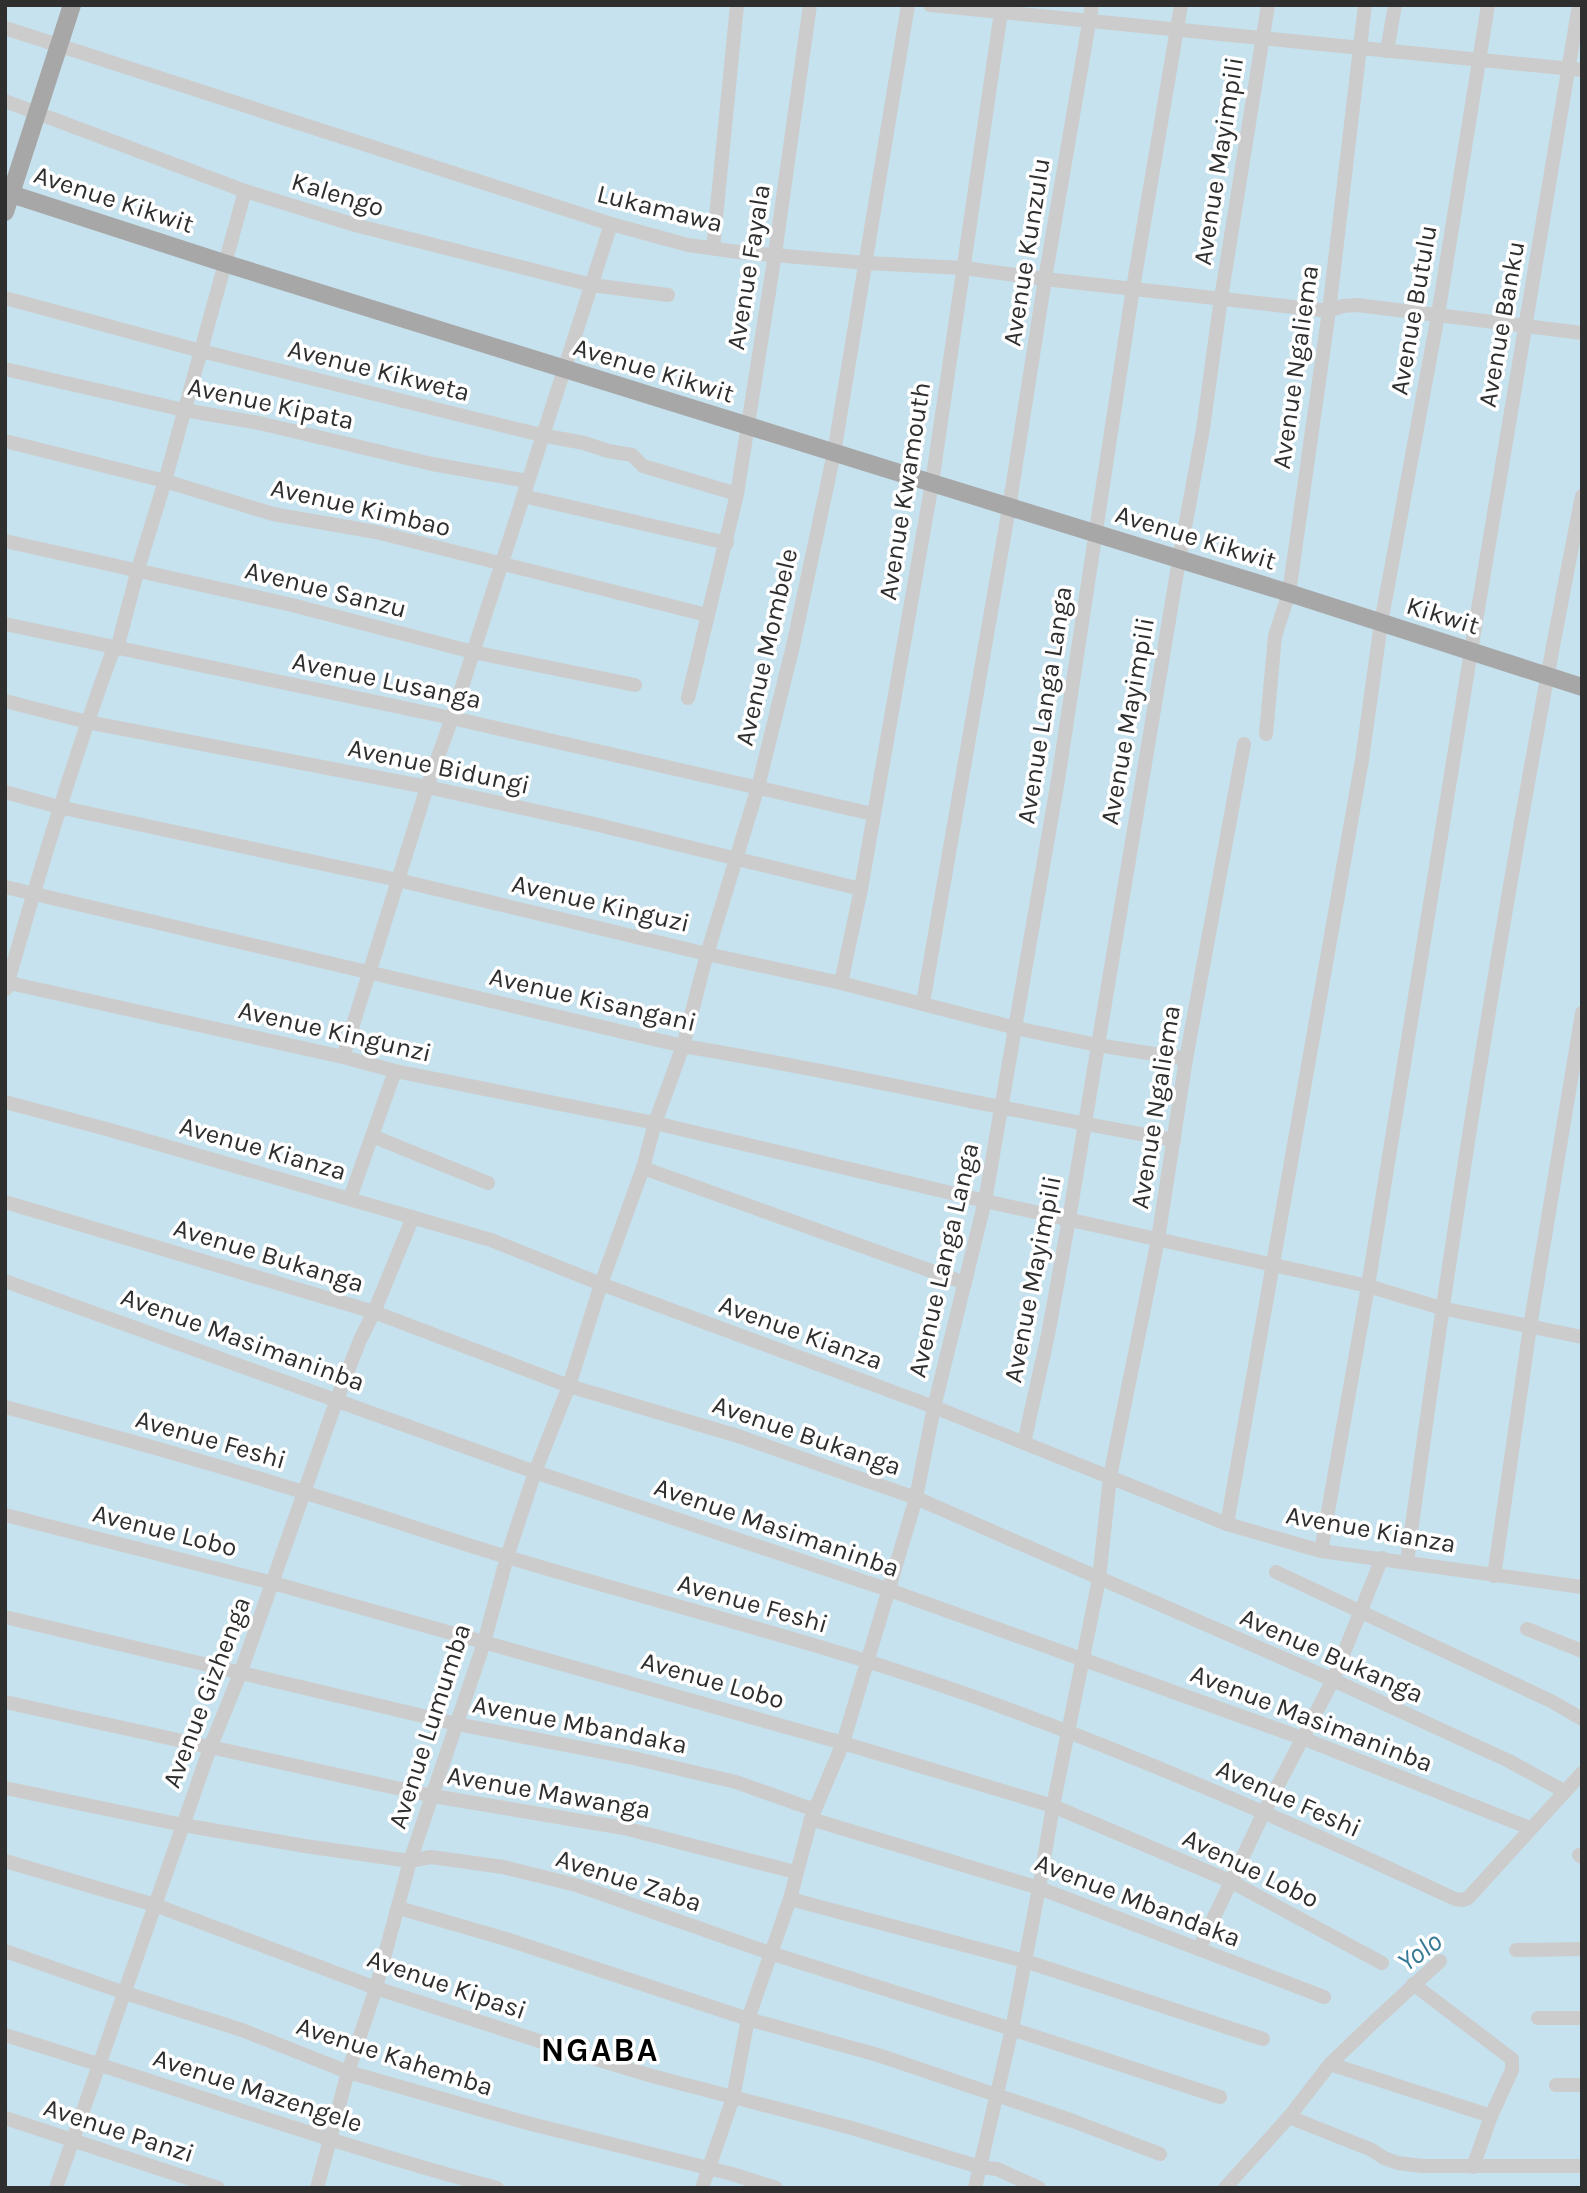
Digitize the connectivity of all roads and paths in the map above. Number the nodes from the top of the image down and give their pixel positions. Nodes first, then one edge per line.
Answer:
1 (72, 5) edge
2 (737, 5) edge
3 (810, 5) edge
4 (908, 5) edge
5 (930, 5) edge
6 (1092, 5) edge
7 (1181, 5) edge
8 (1268, 5) edge
9 (1365, 5) edge
10 (1395, 5) edge
11 (1488, 5) edge
12 (1579, 5) edge
13 (1001, 9) edge
14 (1090, 20) junction
15 (5, 28) edge
16 (1177, 31) junction
17 (1262, 39) junction
18 (59, 47) junction
19 (1359, 48) junction
20 (1387, 51) junction
21 (1480, 60) junction
22 (1575, 70) edge
23 (5, 101) edge
24 (37, 113) junction
25 (245, 191) junction
26 (8, 193) edge
27 (5, 212) edge
28 (611, 224) junction
29 (713, 248) junction
30 (775, 254) junction
31 (224, 263) junction
32 (867, 263) junction
33 (964, 268) junction
34 (1045, 279) junction
35 (592, 285) junction
36 (1133, 288) junction
37 (668, 295) dead end
38 (5, 298) edge
39 (1221, 298) junction
40 (1329, 311) junction
41 (1438, 315) junction
42 (1526, 326) junction
43 (1582, 333) edge
44 (201, 351) junction
45 (5, 369) edge
46 (565, 370) junction
47 (184, 410) junction
48 (748, 426) junction
49 (541, 435) junction
50 (5, 442) edge
51 (834, 453) junction
52 (164, 481) junction
53 (932, 484) junction
54 (525, 489) junction
55 (737, 494) junction
56 (1582, 496) edge
57 (1009, 508) junction
58 (1095, 533) junction
59 (5, 541) edge
60 (727, 543) junction
61 (1179, 560) junction
62 (501, 565) junction
63 (138, 569) junction
64 (1289, 593) junction
65 (707, 615) junction
66 (1381, 623) junction
67 (5, 624) edge
68 (117, 649) junction
69 (1471, 651) junction
70 (473, 652) junction
71 (1546, 676) junction
72 (635, 685) dead end
73 (1582, 687) edge
74 (688, 698) dead end
75 (5, 701) edge
76 (452, 718) junction
77 (87, 722) junction
78 (1266, 734) dead end
79 (1244, 744) dead end
80 (427, 787) junction
81 (758, 787) junction
82 (5, 792) edge
83 (59, 807) junction
84 (873, 814) junction
85 (737, 860) junction
86 (398, 880) junction
87 (5, 887) edge
88 (861, 889) junction
89 (33, 894) junction
90 (707, 954) junction
91 (369, 972) junction
92 (841, 983) junction
93 (6, 986) edge
94 (923, 1003) junction
95 (1582, 1013) edge
96 (1016, 1028) junction
97 (1097, 1045) junction
98 (683, 1046) junction
99 (343, 1057) junction
100 (1186, 1059) junction
101 (396, 1071) junction
102 (5, 1102) edge
103 (1001, 1107) junction
104 (654, 1123) junction
105 (1084, 1125) junction
106 (372, 1136) junction
107 (1174, 1140) junction
108 (643, 1168) junction
109 (488, 1183) dead end
110 (350, 1198) junction
111 (985, 1201) junction
112 (5, 1202) edge
113 (413, 1217) junction
114 (1069, 1219) junction
115 (1158, 1239) junction
116 (1274, 1264) junction
117 (5, 1281) edge
118 (965, 1283) junction
119 (601, 1284) junction
120 (1368, 1286) junction
121 (1441, 1308) junction
122 (374, 1312) junction
123 (1530, 1326) junction
124 (1582, 1337) edge
125 (569, 1386) junction
126 (337, 1399) junction
127 (5, 1407) edge
128 (934, 1407) junction
129 (1024, 1443) junction
130 (535, 1472) junction
131 (1110, 1477) junction
132 (306, 1493) junction
133 (916, 1499) junction
134 (5, 1515) edge
135 (1227, 1524) junction
136 (1321, 1550) junction
137 (507, 1557) junction
138 (1382, 1558) junction
139 (1407, 1562) junction
140 (1582, 1571) edge
141 (1276, 1572) dead end
142 (1494, 1576) junction
143 (1099, 1578) junction
144 (273, 1583) junction
145 (1580, 1587) edge
146 (889, 1590) junction
147 (1360, 1611) junction
148 (5, 1617) edge
149 (1527, 1629) dead end
150 (484, 1643) junction
151 (1582, 1651) edge
152 (1081, 1659) junction
153 (868, 1661) junction
154 (240, 1674) junction
155 (1333, 1680) junction
156 (5, 1702) edge
157 (1582, 1719) edge
158 (457, 1724) junction
159 (1067, 1731) junction
160 (1302, 1738) junction
161 (843, 1743) junction
162 (210, 1748) junction
163 (1582, 1773) edge
164 (5, 1788) edge
165 (1564, 1791) junction
166 (433, 1796) junction
167 (1052, 1806) junction
168 (813, 1812) junction
169 (1264, 1812) junction
170 (183, 1825) junction
171 (1530, 1828) junction
172 (5, 1861) edge
173 (410, 1861) junction
174 (795, 1872) junction
175 (1230, 1881) junction
176 (1039, 1888) junction
177 (790, 1899) junction
178 (155, 1905) junction
179 (399, 1908) junction
180 (1199, 1949) junction
181 (1582, 1949) edge
182 (1516, 1950) dead end
183 (5, 1951) edge
184 (770, 1953) junction
185 (1025, 1961) junction
186 (1440, 1961) dead end
187 (1382, 1963) dead end
188 (1413, 1984) junction
189 (376, 1988) junction
190 (125, 1993) junction
191 (1324, 1997) dead end
192 (1538, 2018) dead end
193 (1582, 2018) edge
194 (748, 2019) junction
195 (1012, 2029) junction
196 (5, 2035) edge
197 (1263, 2039) dead end
198 (99, 2063) junction
199 (1330, 2064) junction
200 (348, 2072) junction
201 (1556, 2085) dead end
202 (1582, 2085) edge
203 (996, 2094) junction
204 (1220, 2097) dead end
205 (733, 2098) junction
206 (1491, 2116) junction
207 (1289, 2117) junction
208 (5, 2118) edge
209 (72, 2141) junction
210 (331, 2141) junction
211 (1160, 2154) dead end
212 (1582, 2166) edge
213 (980, 2167) junction
214 (1473, 2167) junction
215 (708, 2169) junction
216 (56, 2188) edge
217 (218, 2188) edge
218 (317, 2188) edge
219 (497, 2188) edge
220 (702, 2188) edge
221 (776, 2188) edge
222 (975, 2188) edge
223 (1039, 2188) edge
224 (1226, 2188) edge

1 - 18 main road
2 - 29 street
3 - 30 street, Avenue Fayala
4 - 32 street, Avenue Mombele
5 - 13 street
6 - 14 street, Avenue Kunzulu
7 - 16 street, Avenue Langa Langa
8 - 17 street, Avenue Mayimpili
9 - 19 street, Avenue Ngaliema
10 - 20 street
11 - 21 street, Avenue Butulu
12 - 22 street, Avenue Banku
13 - 14 street
13 - 33 street, Avenue Kwamouth
14 - 16 street
14 - 34 street, Avenue Kunzulu
15 - 18 street, Lukamawa
16 - 17 street
16 - 36 street, Avenue Langa Langa
17 - 19 street
17 - 39 street, Avenue Mayimpili
18 - 24 main road
18 - 28 street, Lukamawa
19 - 20 street
19 - 40 street, Avenue Ngaliema
20 - 21 street
21 - 22 street
21 - 41 street, Avenue Butulu
22 - 42 street, Avenue Banku
23 - 24 street, Kalengo
24 - 25 street, Kalengo
24 - 26 main road
25 - 31 street
25 - 35 street, Kalengo
26 - 27 main road
26 - 31 main road, Avenue Kikwit
28 - 29 street, Lukamawa
28 - 35 street
29 - 30 street, Lukamawa
30 - 32 street, Lukamawa
30 - 48 street, Avenue Fayala
31 - 44 street
31 - 46 main road, Avenue Kikwit
32 - 33 street, Lukamawa
32 - 51 street, Avenue Mombele
33 - 34 street, Lukamawa
33 - 53 street, Avenue Kwamouth
34 - 36 street, Lukamawa
34 - 57 street, Avenue Kunzulu
35 - 37 street, Kalengo
35 - 46 street
36 - 39 street, Lukamawa
36 - 58 street, Avenue Langa Langa
38 - 44 street, Avenue Kikweta
39 - 40 street, Lukamawa
39 - 61 street, Avenue Mayimpili
40 - 41 street, Lukamawa
40 - 64 street, Avenue Ngaliema
41 - 42 street, Lukamawa
41 - 66 street, Avenue Butulu
42 - 43 street, Lukamawa
42 - 69 street, Avenue Banku
44 - 47 street
44 - 49 street, Avenue Kikweta
45 - 47 street, Avenue Kipata
46 - 48 main road, Avenue Kikwit
46 - 49 street
47 - 52 street
47 - 54 street, Avenue Kipata
48 - 51 main road, Avenue Kikwit
48 - 55 street, Avenue Fayala
49 - 54 street
49 - 55 street, Avenue Kikweta
50 - 52 street, Avenue Kimbao
51 - 53 main road, Avenue Kikwit
51 - 81 street, Avenue Mombele
52 - 62 street, Avenue Kimbao
52 - 63 street
53 - 57 main road, Avenue Kikwit
53 - 84 street, Avenue Kwamouth
54 - 60 street, Avenue Kipata
54 - 62 street
55 - 60 street, Avenue Fayala
56 - 71 street
57 - 58 main road, Avenue Kikwit
57 - 94 street
58 - 61 main road, Avenue Kikwit
58 - 96 street, Avenue Langa Langa
59 - 63 street, Avenue Sanzu
60 - 65 street, Avenue Fayala
61 - 64 main road, Avenue Kikwit
61 - 97 street, Avenue Mayimpili
62 - 65 street, Avenue Kimbao
62 - 70 street
63 - 68 street
63 - 70 street, Avenue Sanzu
64 - 66 main road, Kikwit
64 - 78 street, Avenue Ngaliema
65 - 74 street, Avenue Fayala
66 - 69 main road, Kikwit
66 - 116 street, Avenue Butulu
67 - 68 street, Avenue Lusanga
68 - 76 street, Avenue Lusanga
68 - 77 street
69 - 71 main road, Kikwit
69 - 120 street, Avenue Banku
70 - 72 street, Avenue Sanzu
70 - 76 street
71 - 73 main road, Kikwit
71 - 121 street
75 - 77 street, Avenue Bidungi
76 - 80 street
76 - 81 street, Avenue Lusanga
77 - 80 street, Avenue Bidungi
77 - 83 street
79 - 100 street, Avenue Ngaliema
80 - 85 street, Avenue Bidungi
80 - 86 street
81 - 84 street, Avenue Lusanga
81 - 85 street, Avenue Mombele
82 - 83 street, Avenue Kinguzi
83 - 86 street, Avenue Kinguzi
83 - 89 street
84 - 88 street, Avenue Kwamouth
85 - 88 street, Avenue Bidungi
85 - 90 street, Avenue Mombele
86 - 90 street, Avenue Kinguzi
86 - 91 street
87 - 89 street, Avenue Kisangani
88 - 92 street, Avenue Kwamouth
89 - 91 street, Avenue Kisangani
89 - 93 street
90 - 92 street, Avenue Kinguzi
90 - 98 street, Avenue Mombele
91 - 98 street, Avenue Kisangani
91 - 99 street
92 - 94 street, Avenue Kinguzi
93 - 99 street, Avenue Kingunzi
94 - 96 street, Avenue Kinguzi
95 - 123 street
96 - 97 street, Avenue Kinguzi
96 - 103 street, Avenue Langa Langa
97 - 100 street, Avenue Kinguzi
97 - 105 street, Avenue Mayimpili
98 - 103 street, Avenue Kisangani
98 - 104 street, Avenue Mombele
99 - 101 street, Avenue Kingunzi
100 - 107 street, Avenue Ngaliema
101 - 104 street, Avenue Kingunzi
101 - 106 street
102 - 110 street, Avenue Kianza
103 - 105 street, Avenue Kisangani
103 - 111 street, Avenue Langa Langa
104 - 108 street, Avenue Mombele
104 - 111 street, Avenue Kingunzi
105 - 107 street, Avenue Kisangani
105 - 114 street, Avenue Mayimpili
106 - 109 street
106 - 110 street
107 - 115 street, Avenue Ngaliema
108 - 118 street
108 - 119 street, Avenue Mombele
110 - 113 street, Avenue Kianza
111 - 114 street, Avenue Kingunzi
111 - 118 street, Avenue Langa Langa
112 - 122 street, Avenue Bukanga
113 - 119 street, Avenue Kianza
113 - 122 street, Avenue Gizhenga
114 - 115 street, Avenue Kingunzi
114 - 129 street, Avenue Mayimpili
115 - 116 street, Avenue Kingunzi
115 - 131 street, Avenue Ngaliema
116 - 120 street, Avenue Kingunzi
116 - 135 street, Avenue Butulu
117 - 126 street, Avenue Masimaninba
118 - 128 street, Avenue Langa Langa
119 - 125 street, Avenue Lumumba
119 - 128 street, Avenue Kianza
120 - 121 street, Avenue Kingunzi
120 - 136 street, Avenue Banku
121 - 123 street, Avenue Kingunzi
121 - 139 street
122 - 125 street, Avenue Bukanga
122 - 126 street, Avenue Gizhenga
123 - 124 street, Avenue Kingunzi
123 - 142 street
125 - 130 street, Avenue Lumumba
125 - 133 street, Avenue Bukanga
126 - 130 street, Avenue Masimaninba
126 - 132 street, Avenue Gizhenga
127 - 132 street, Avenue Feshi
128 - 129 street, Avenue Kianza
128 - 133 street, Avenue Langa Langa
129 - 131 street, Avenue Kianza
130 - 137 street, Avenue Lumumba
130 - 146 street, Avenue Masimaninba
131 - 135 street, Avenue Kianza
131 - 143 street, Avenue Ngaliema
132 - 137 street, Avenue Feshi
132 - 144 street, Avenue Gizhenga
133 - 143 street, Avenue Bukanga
133 - 146 street, Avenue Langa Langa
134 - 144 street, Avenue Lobo
135 - 136 street, Avenue Kianza
136 - 138 street, Avenue Kianza
137 - 150 street, Avenue Lumumba
137 - 153 street, Avenue Feshi
138 - 139 street, Avenue Kianza
138 - 147 street
139 - 142 street, Avenue Kianza
140 - 145 street
141 - 147 street
142 - 145 street, Avenue Kianza
143 - 152 street, Avenue Ngaliema
143 - 155 street, Avenue Bukanga
144 - 150 street, Avenue Lobo
144 - 154 street, Avenue Gizhenga
146 - 152 street, Avenue Masimaninba
146 - 153 street, Avenue Langa Langa
147 - 155 street
147 - 157 street
148 - 154 street, Avenue Mbandaka
149 - 151 street
150 - 158 street, Avenue Lumumba
150 - 161 street, Avenue Lobo
152 - 159 street, Avenue Ngaliema
152 - 160 street, Avenue Masimaninba
153 - 159 street, Avenue Feshi
153 - 161 street, Avenue Langa Langa
154 - 158 street, Avenue Mbandaka
154 - 162 street, Avenue Gizhenga
155 - 160 street
155 - 165 street, Avenue Bukanga
156 - 162 street, Avenue Mawanga
158 - 166 street, Avenue Lumumba
158 - 168 street, Avenue Mbandaka
159 - 167 street, Avenue Ngaliema
159 - 169 street, Avenue Feshi
160 - 169 street
160 - 171 street, Avenue Masimaninba
161 - 167 street, Avenue Lobo
161 - 168 street, Avenue Langa Langa
162 - 166 street, Avenue Mawanga
162 - 170 street, Avenue Gizhenga
163 - 165 street
164 - 170 street, Avenue Zaba
165 - 171 street
166 - 173 street, Avenue Lumumba
166 - 174 street, Avenue Mawanga
167 - 175 street, Avenue Lobo
167 - 176 street, Avenue Ngaliema
168 - 174 street, Avenue Langa Langa
168 - 176 street, Avenue Mbandaka
169 - 171 street, Avenue Feshi
169 - 175 street
170 - 173 street, Avenue Zaba
170 - 178 street, Avenue Gizhenga
172 - 178 street, Avenue Kipasi
173 - 179 street, Avenue Lumumba
173 - 184 street, Avenue Zaba
174 - 177 street, Avenue Langa Langa
175 - 180 street
175 - 187 street, Avenue Lobo
176 - 180 street, Avenue Mbandaka
176 - 185 street, Avenue Ngaliema
177 - 184 street, Avenue Langa Langa
177 - 185 street
178 - 189 street, Avenue Kipasi
178 - 190 street, Avenue Gizhenga
179 - 189 street, Avenue Lumumba
179 - 194 street
180 - 191 street, Avenue Mbandaka
181 - 182 street
183 - 190 street, Avenue Kahemba
184 - 194 street, Avenue Langa Langa
184 - 195 street, Avenue Zaba
185 - 195 street, Avenue Ngaliema
185 - 197 street
186 - 188 street
188 - 199 street
188 - 206 street
189 - 200 street, Avenue Lumumba
189 - 205 street, Avenue Kipasi
190 - 198 street, Avenue Gizhenga
190 - 200 street, Avenue Kahemba
192 - 193 street
194 - 203 street
194 - 205 street, Avenue Langa Langa
195 - 203 street, Avenue Ngaliema
195 - 204 street, Avenue Zaba
196 - 198 street, Avenue Mazengele
198 - 209 street, Avenue Gizhenga
198 - 210 street, Avenue Mazengele
199 - 206 street
199 - 207 street
200 - 210 street, Avenue Lumumba
200 - 215 street, Avenue Kahemba
201 - 202 street
203 - 211 street
203 - 213 street, Avenue Ngaliema
205 - 213 street, Avenue Kipasi
205 - 215 street, Avenue Langa Langa
206 - 214 street
207 - 214 street
207 - 224 street
208 - 209 street, Avenue Panzi
209 - 216 street, Avenue Gizhenga
209 - 217 street, Avenue Panzi
210 - 218 street, Avenue Lumumba
210 - 219 street, Avenue Mazengele
212 - 214 street
213 - 222 street, Avenue Ngaliema
213 - 223 street, Avenue Kipasi
215 - 220 street, Avenue Langa Langa
215 - 221 street, Avenue Kahemba

